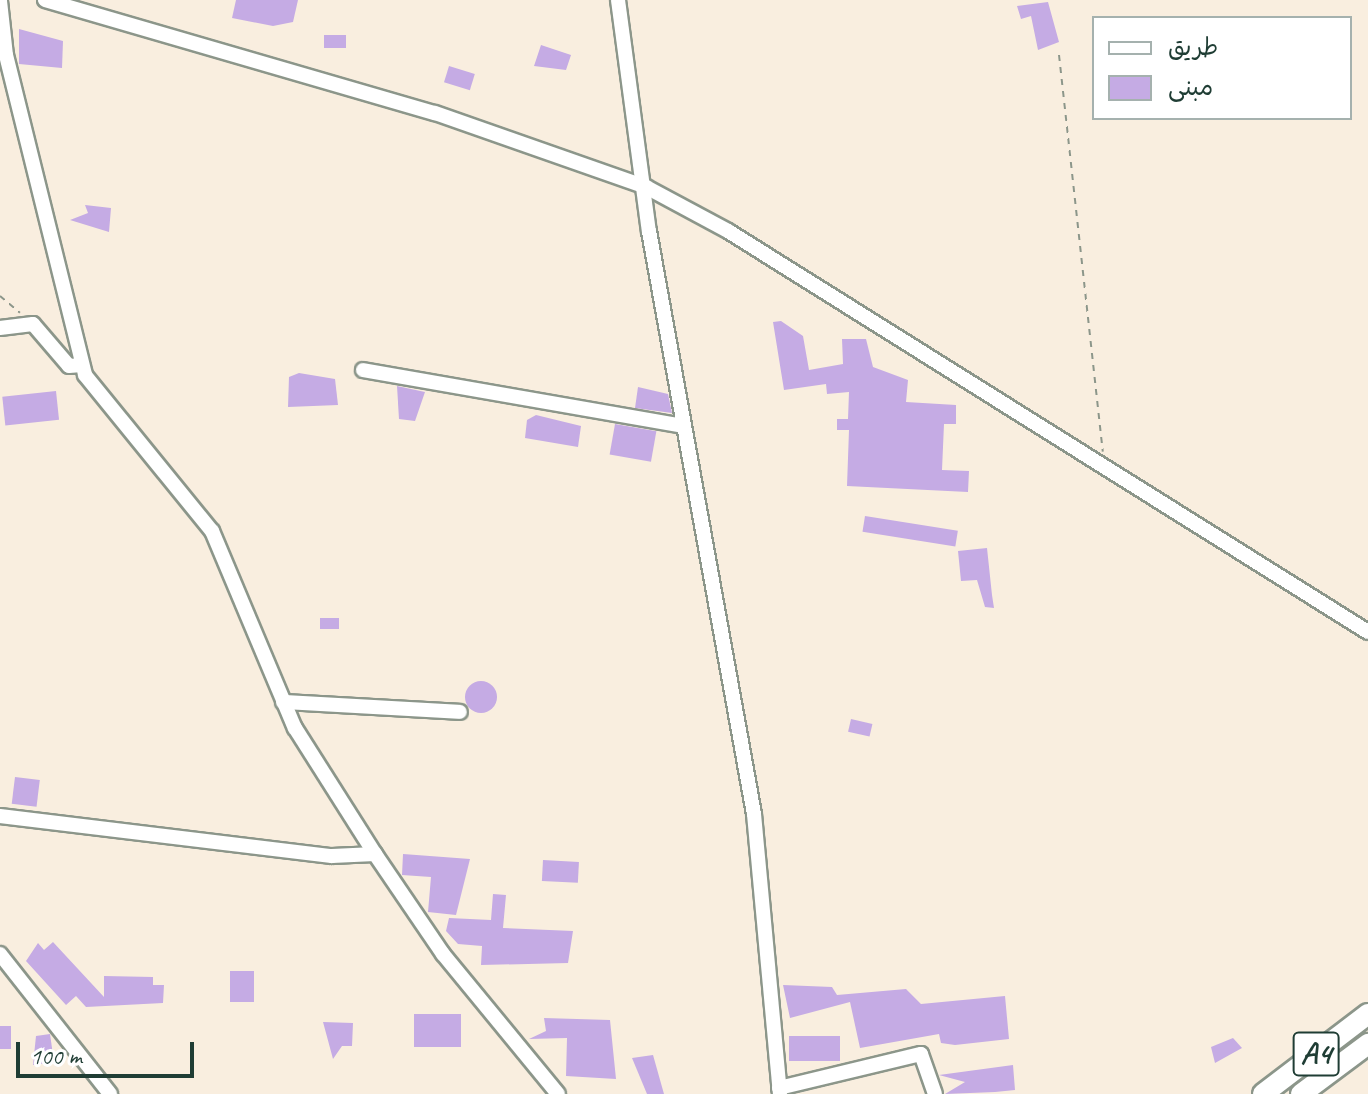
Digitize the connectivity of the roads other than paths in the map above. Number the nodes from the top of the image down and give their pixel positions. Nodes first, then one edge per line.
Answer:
1 (45, 0) edge
2 (618, 0) edge
3 (0, 1) edge
4 (1, 24) edge
5 (646, 187) junction
6 (0, 328) edge
7 (82, 365) junction
8 (363, 370) dead end
9 (683, 426) junction
10 (1368, 632) edge
11 (283, 702) junction
12 (460, 712) dead end
13 (0, 816) edge
14 (375, 854) junction
15 (0, 954) edge
16 (1368, 1014) edge
17 (1368, 1044) edge
18 (780, 1091) edge
19 (110, 1094) edge
20 (558, 1094) edge
21 (935, 1094) edge
22 (1263, 1094) edge
23 (1301, 1094) edge

1 - 5 street
2 - 5 street
3 - 4 street
4 - 7 street
5 - 9 street
5 - 10 street
6 - 7 street
7 - 11 street
8 - 9 street
9 - 18 street
11 - 12 street
11 - 14 street
13 - 14 street
14 - 20 street
15 - 19 street
16 - 22 highway, A4
17 - 23 highway, A4
18 - 21 street

